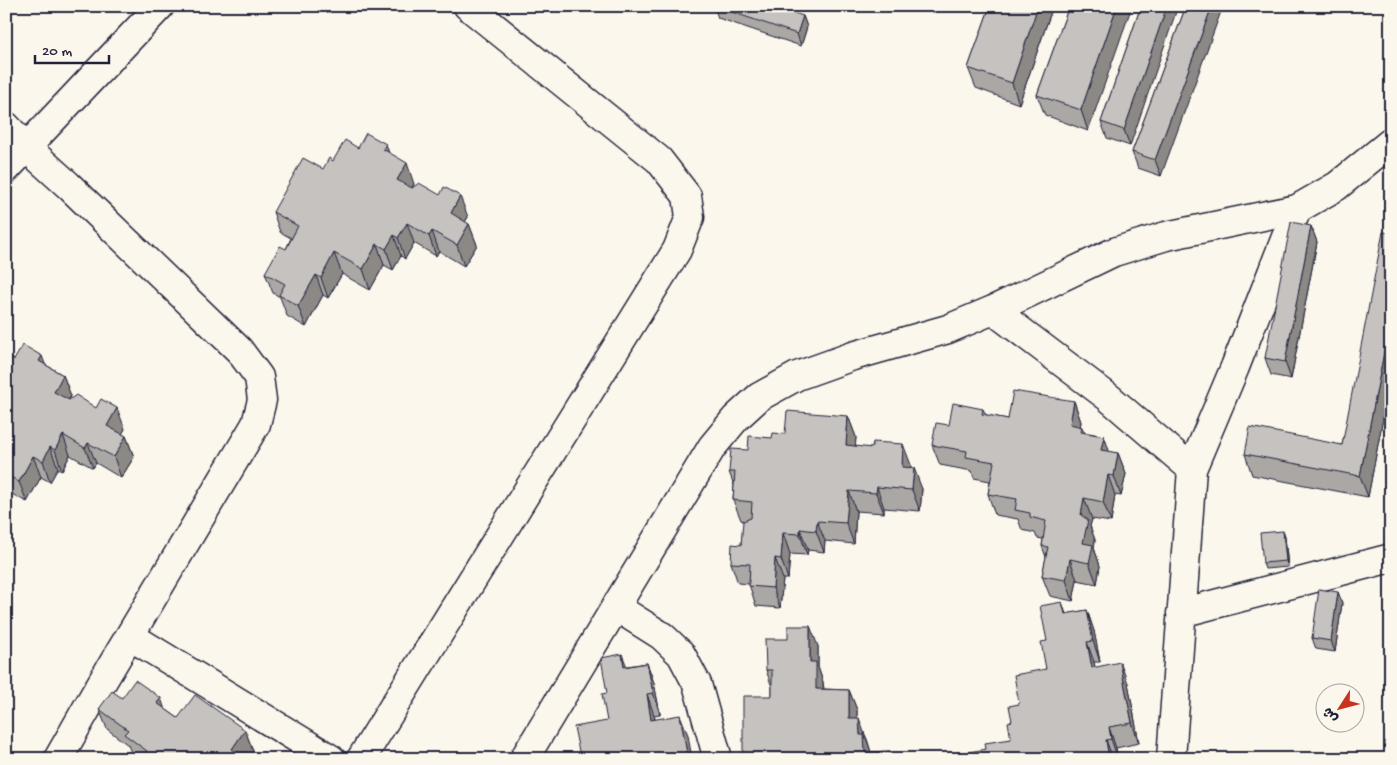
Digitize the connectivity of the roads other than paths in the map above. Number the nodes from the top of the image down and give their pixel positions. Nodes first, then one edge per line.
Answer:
1 (160, 6) edge
2 (468, 6) edge
3 (6, 126) edge
4 (1391, 142) edge
5 (27, 148) junction
6 (6, 169) edge
7 (1297, 209) junction
8 (993, 310) junction
9 (1192, 470) junction
10 (1391, 558) edge
11 (616, 607) junction
12 (1181, 613) junction
13 (130, 636) junction
14 (58, 759) edge
15 (331, 759) edge
16 (361, 759) edge
17 (524, 759) edge
18 (718, 759) edge
19 (1171, 759) edge

1 - 5 street
2 - 16 street
3 - 5 street
4 - 7 street
5 - 6 street
5 - 13 street
7 - 8 street
7 - 9 street
8 - 9 street
8 - 11 street
9 - 12 street
10 - 12 street
11 - 17 street
11 - 18 street
12 - 19 street
13 - 14 street
13 - 15 street

